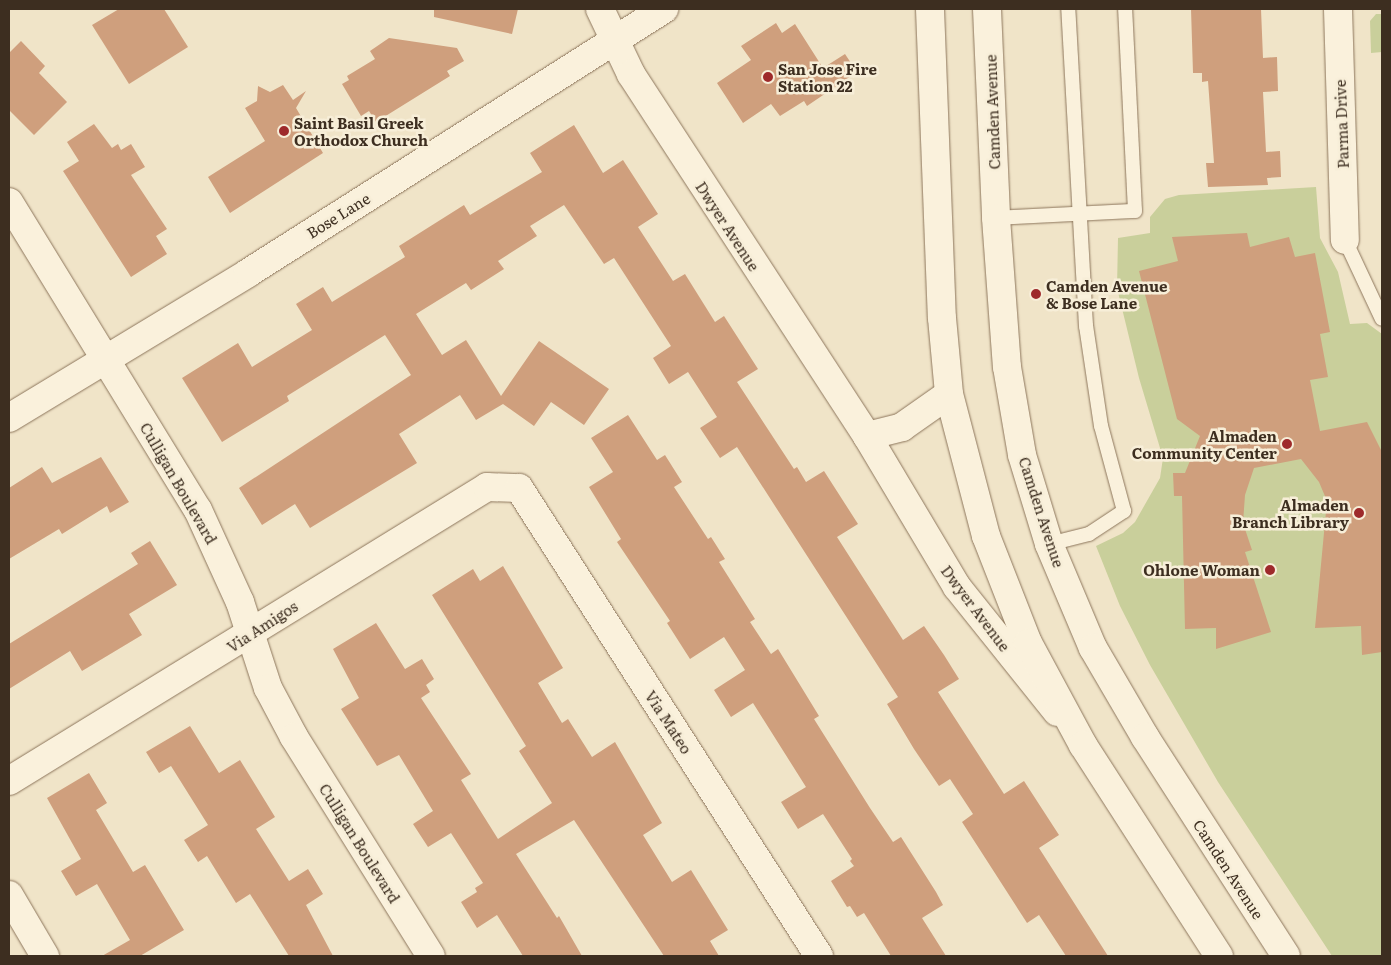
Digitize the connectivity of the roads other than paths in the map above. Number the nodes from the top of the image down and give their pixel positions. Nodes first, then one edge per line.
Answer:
1 (600, 9) edge
2 (664, 9) edge
3 (930, 9) edge
4 (988, 9) edge
5 (1068, 9) edge
6 (1125, 9) edge
7 (1338, 9) edge
8 (616, 38) junction
9 (9, 202) edge
10 (1080, 214) junction
11 (996, 218) junction
12 (1345, 240) joint
13 (1382, 319) edge
14 (105, 360) junction
15 (950, 394) junction
16 (9, 418) edge
17 (867, 436) junction
18 (519, 488) joint
19 (1049, 544) junction
20 (249, 634) junction
21 (1084, 745) junction
22 (9, 781) edge
23 (9, 895) edge
24 (46, 956) edge
25 (432, 956) edge
26 (819, 956) edge
27 (1219, 956) edge
28 (1286, 956) edge

1 - 8 street, Dwyer Avenue
2 - 8 street, Bose Lane
3 - 15 street
4 - 11 street, Camden Avenue
5 - 10 lane
6 - 10 lane
7 - 12 street, Parma Drive
8 - 14 street, Bose Lane
8 - 17 street, Dwyer Avenue
9 - 14 street, Culligan Boulevard
10 - 11 lane
10 - 19 lane
11 - 19 street, Camden Avenue
12 - 13 lane
14 - 16 street, Bose Lane
14 - 20 street, Culligan Boulevard
15 - 17 street
15 - 21 street
17 - 21 street, Dwyer Avenue
18 - 20 street, Via Amigos
18 - 26 street, Via Mateo
19 - 28 street, Camden Avenue
20 - 22 street, Via Amigos
20 - 25 street, Culligan Boulevard
21 - 27 street
23 - 24 street

